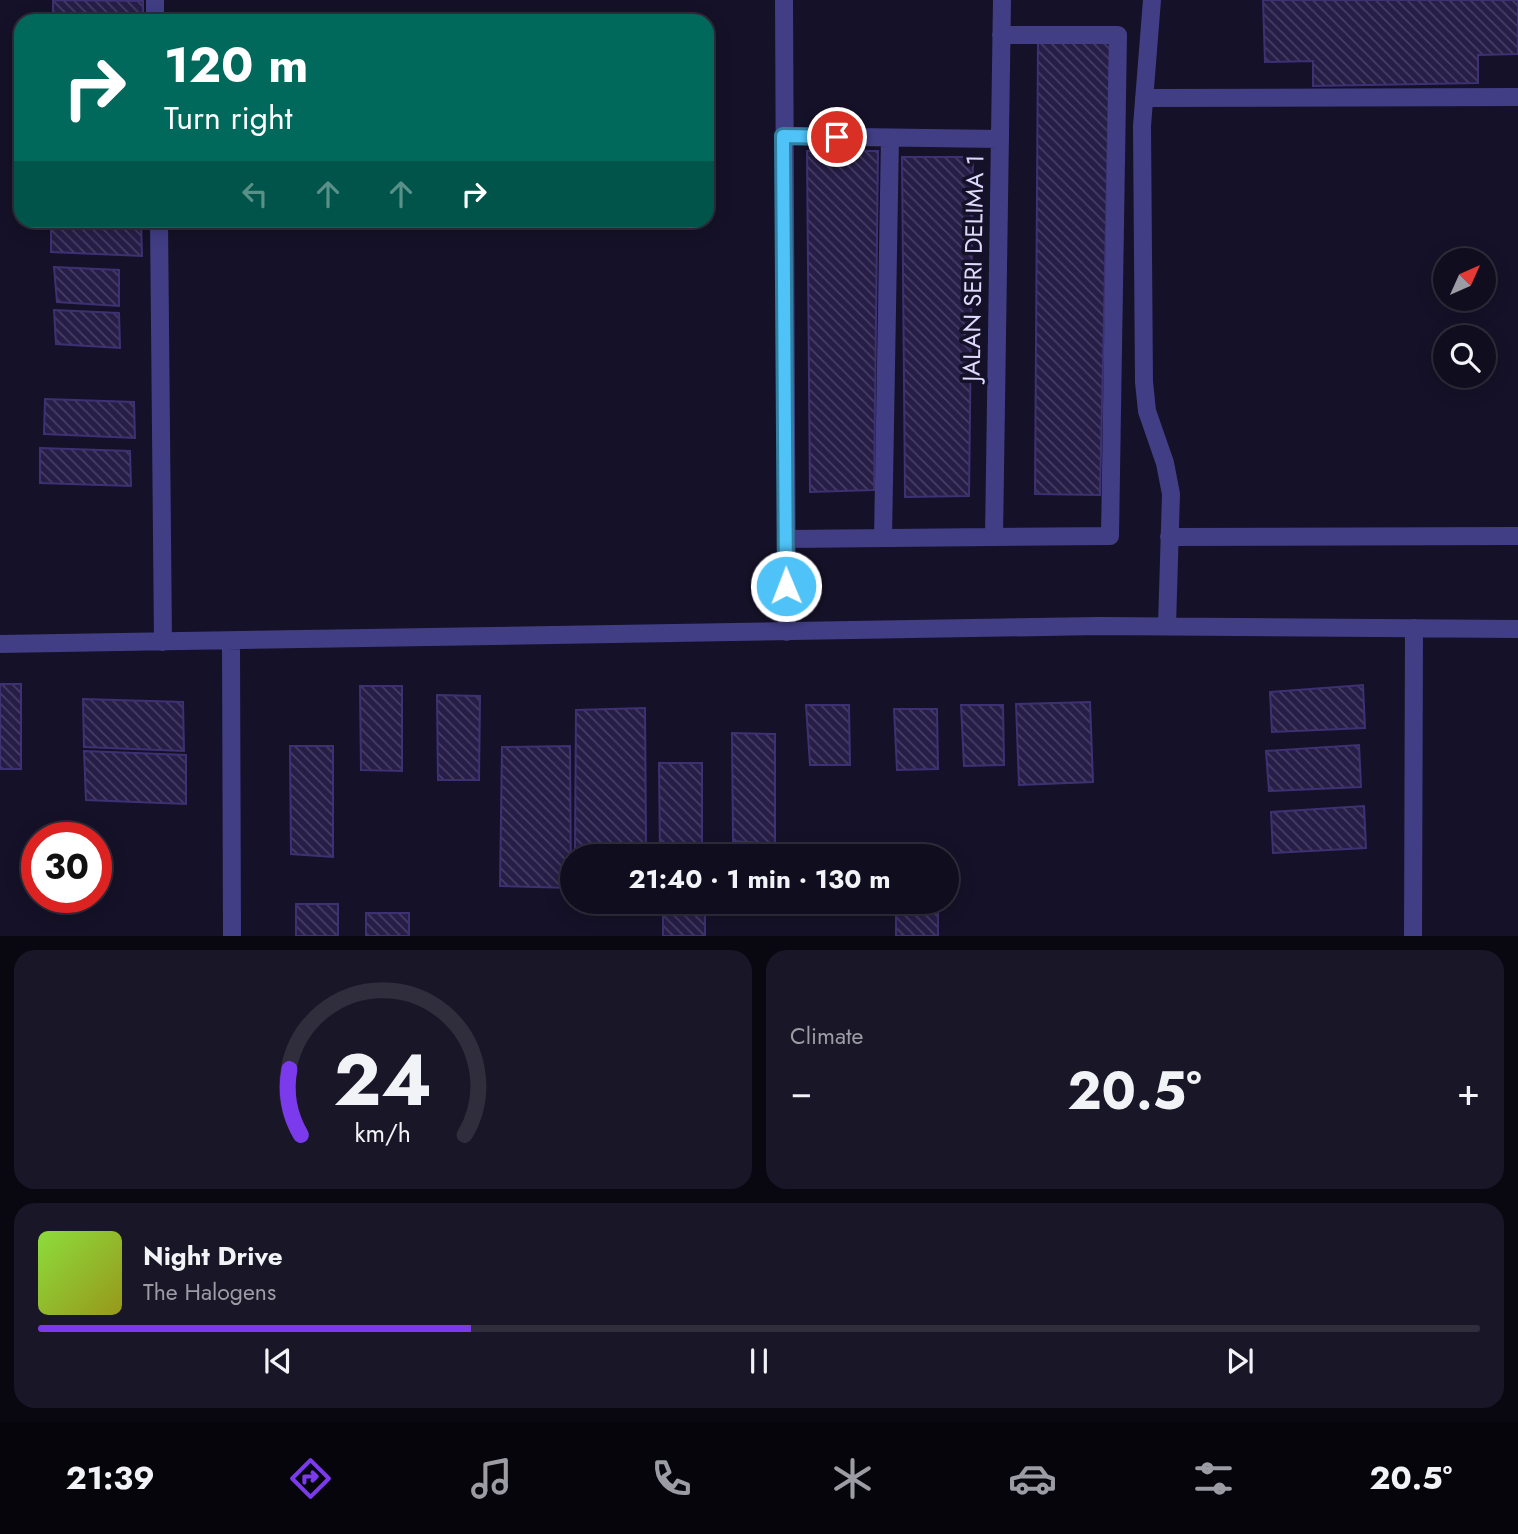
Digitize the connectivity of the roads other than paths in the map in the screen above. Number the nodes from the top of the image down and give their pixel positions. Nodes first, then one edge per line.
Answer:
1 (784, 0) edge
2 (1002, 0) edge
3 (1152, 0) edge
4 (1001, 35) junction
5 (1518, 97) edge
6 (1144, 98) junction
7 (783, 136) junction
8 (890, 138) junction
9 (1000, 139) junction
10 (159, 228) edge
11 (1518, 536) edge
12 (994, 537) junction
13 (1169, 537) junction
14 (883, 538) junction
15 (786, 539) junction
16 (1167, 626) junction
17 (1414, 628) junction
18 (1518, 629) edge
19 (787, 632) junction
20 (163, 642) junction
21 (231, 642) junction
22 (0, 644) edge
23 (232, 936) edge
24 (1413, 936) edge

1 - 7 street
2 - 4 street, JALAN SERI DELIMA 1
3 - 6 street
4 - 9 street, JALAN SERI DELIMA 1
4 - 12 street
5 - 6 street
6 - 13 street
7 - 8 street
7 - 15 street
8 - 9 street
8 - 14 street
9 - 12 street, JALAN SERI DELIMA 1
10 - 20 street
11 - 13 street
12 - 14 street
13 - 16 street
14 - 15 street
15 - 19 street
16 - 17 street
16 - 19 street
17 - 18 street
17 - 24 street
19 - 21 street
20 - 21 street
20 - 22 street
21 - 23 street

